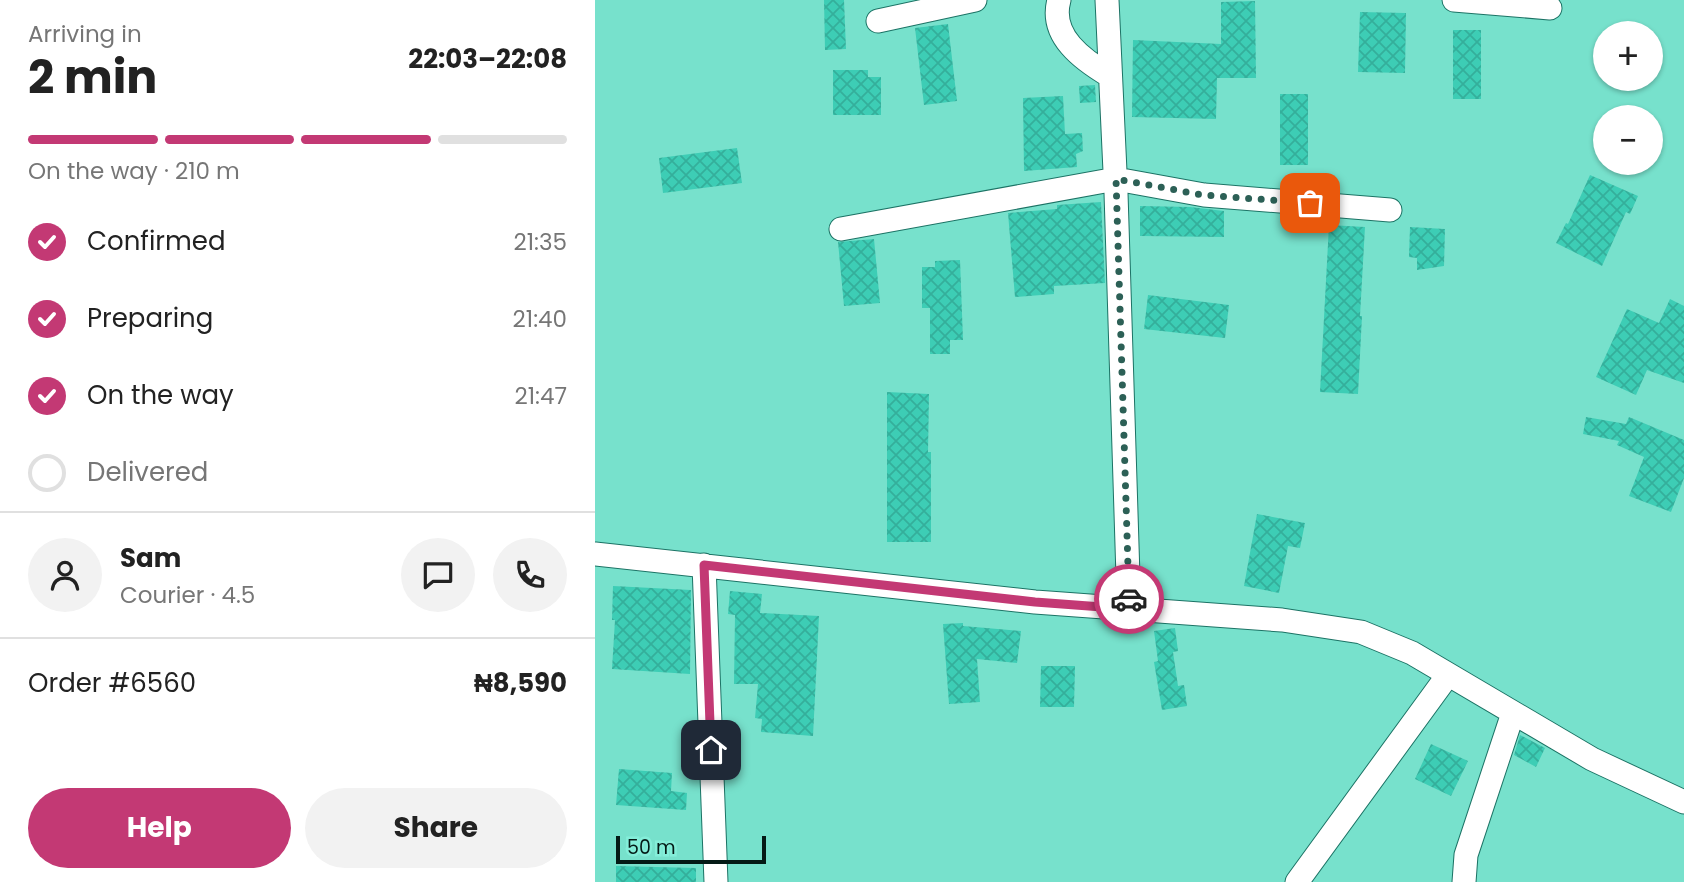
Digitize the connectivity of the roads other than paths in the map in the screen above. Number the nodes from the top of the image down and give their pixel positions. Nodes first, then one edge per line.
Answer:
1 (975, 0) edge
2 (1059, 0) edge
3 (1107, 0) edge
4 (1454, 0) edge
5 (1551, 8) dead end
6 (878, 21) dead end
7 (1110, 76) junction
8 (1116, 179) junction
9 (1391, 210) dead end
10 (841, 229) dead end
11 (595, 554) edge
12 (704, 565) junction
13 (1129, 609) junction
14 (1448, 675) junction
15 (1513, 713) junction
16 (1684, 802) edge
17 (716, 882) edge
18 (1297, 882) edge
19 (1464, 882) edge

1 - 6 street
2 - 7 street
3 - 7 street
4 - 5 street
7 - 8 street
8 - 9 street
8 - 10 street
8 - 13 street
11 - 12 street
12 - 13 street
12 - 17 street
13 - 14 street
14 - 15 street
14 - 18 street
15 - 16 street
15 - 19 street

